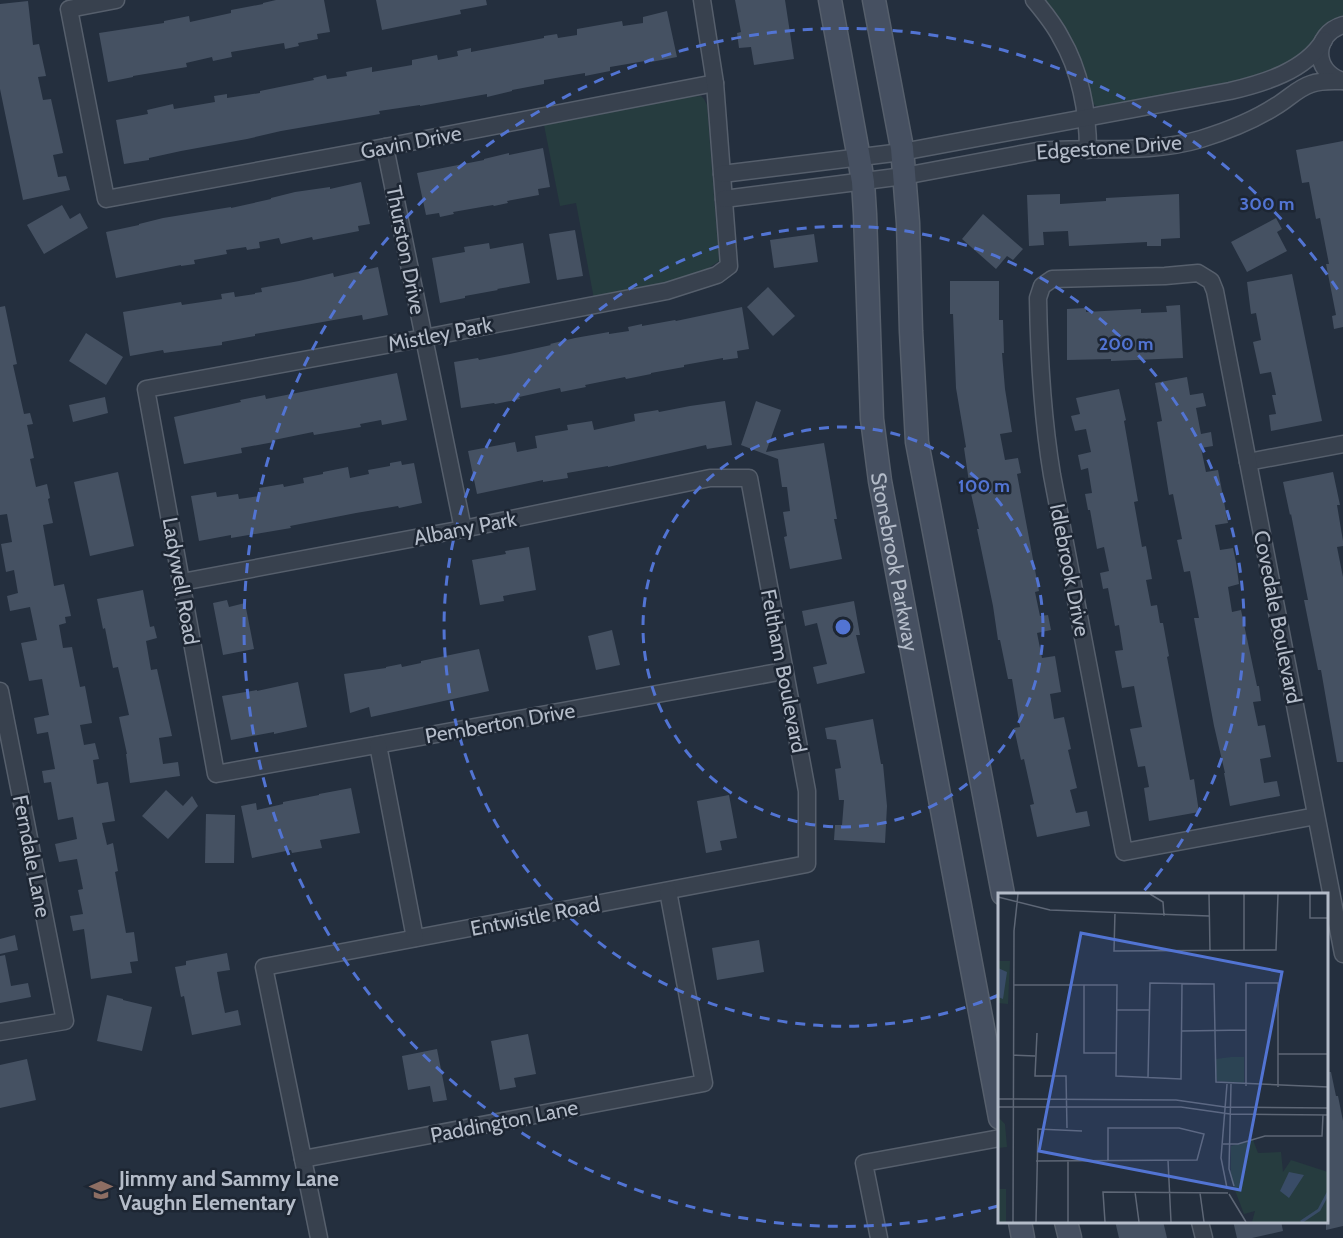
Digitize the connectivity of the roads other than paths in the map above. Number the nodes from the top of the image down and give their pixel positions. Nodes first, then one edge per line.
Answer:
1 (116, 0) edge
2 (702, 0) edge
3 (830, 0) edge
4 (874, 0) edge
5 (1034, 0) edge
6 (1343, 25) edge
7 (1324, 40) junction
8 (1343, 81) edge
9 (715, 83) junction
10 (1086, 118) junction
11 (386, 147) junction
12 (1088, 150) junction
13 (902, 152) junction
14 (859, 158) junction
15 (722, 174) junction
16 (904, 176) junction
17 (863, 182) junction
18 (724, 199) junction
19 (1042, 286) joint
20 (424, 338) junction
21 (146, 389) joint
22 (1343, 444) edge
23 (1248, 462) junction
24 (749, 478) joint
25 (463, 529) junction
26 (182, 582) junction
27 (784, 671) junction
28 (0, 691) edge
29 (378, 745) junction
30 (216, 774) joint
31 (1316, 816) junction
32 (807, 864) joint
33 (668, 891) junction
34 (1003, 893) edge
35 (415, 938) junction
36 (1343, 954) edge
37 (0, 1032) edge
38 (998, 1113) edge
39 (998, 1138) edge
40 (303, 1159) junction
41 (1020, 1223) edge
42 (1066, 1223) edge
43 (1200, 1223) edge
44 (319, 1238) edge
45 (879, 1238) edge
46 (1023, 1238) edge
47 (1070, 1238) edge
48 (1204, 1238) edge

1 - 11 street, Gavin Drive
2 - 9 street
3 - 14 main road, Stonebrook Parkway
4 - 13 main road, Stonebrook Parkway
5 - 10 street
6 - 7 street, Edgestone Drive
7 - 8 street
7 - 10 street, Edgestone Drive
8 - 12 street, Edgestone Drive
9 - 11 street, Gavin Drive
9 - 15 street
10 - 12 street
10 - 13 street, Edgestone Drive
11 - 20 street, Thurston Drive
12 - 16 street, Edgestone Drive
13 - 14 street, Edgestone Drive
13 - 16 main road, Stonebrook Parkway
14 - 15 street, Edgestone Drive
14 - 17 main road, Stonebrook Parkway
15 - 18 street
16 - 17 street, Edgestone Drive
16 - 34 main road, Stonebrook Parkway
17 - 18 street, Edgestone Drive
17 - 38 main road, Stonebrook Parkway
18 - 20 street, Mistley Park
19 - 23 street, Covedale Boulevard
19 - 31 street, Idlebrook Drive
20 - 21 street, Mistley Park
20 - 25 street, Thurston Drive
21 - 26 street, Ladywell Road
22 - 23 street
23 - 31 street, Covedale Boulevard
24 - 25 street, Albany Park
24 - 27 street, Feltham Boulevard
25 - 26 street, Albany Park
26 - 30 street, Ladywell Road
27 - 29 street, Pemberton Drive
27 - 32 street, Feltham Boulevard
28 - 37 street, Ferndale Lane
29 - 30 street, Pemberton Drive
29 - 35 street
31 - 36 street, Covedale Boulevard
32 - 33 street, Entwistle Road
33 - 35 street, Entwistle Road
33 - 40 street, Paddington Lane
35 - 40 street, Entwistle Road
39 - 45 street
40 - 44 street
41 - 46 main road
42 - 47 main road
43 - 48 street

